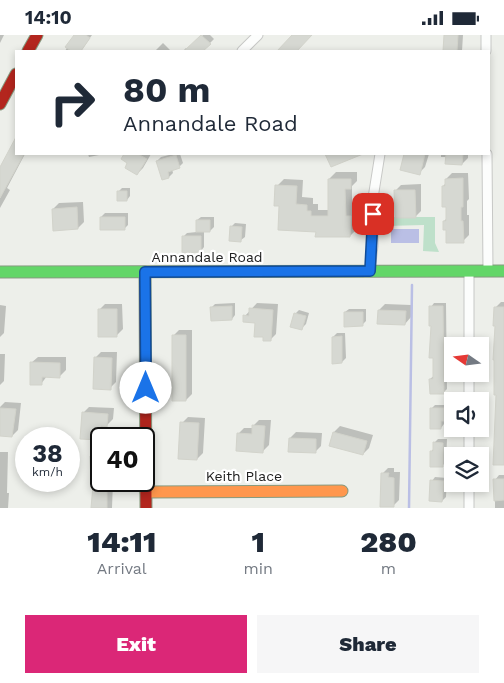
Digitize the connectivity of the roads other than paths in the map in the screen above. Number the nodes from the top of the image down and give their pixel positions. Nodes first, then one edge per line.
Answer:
1 (37, 35) edge
2 (258, 35) edge
3 (486, 35) edge
4 (29, 50) edge
5 (243, 50) edge
6 (486, 50) edge
7 (15, 76) edge
8 (0, 104) edge
9 (380, 155) edge
10 (487, 155) edge
11 (370, 271) junction
12 (469, 271) junction
13 (488, 271) junction
14 (504, 271) edge
15 (0, 272) edge
16 (145, 272) junction
17 (469, 337) edge
18 (146, 427) edge
19 (342, 491) dead end
20 (146, 492) edge
21 (155, 492) edge
22 (469, 492) edge
23 (146, 508) edge
24 (469, 508) edge

1 - 4 main road
2 - 5 street
3 - 6 street
7 - 8 main road
9 - 11 street
10 - 13 street
11 - 12 main road, Annandale Road
11 - 16 main road, Annandale Road
12 - 13 main road, Annandale Road
12 - 17 street
13 - 14 main road, Annandale Road
15 - 16 main road, Annandale Road
16 - 18 main road
19 - 21 main road, Keith Place
20 - 23 main road
22 - 24 street

